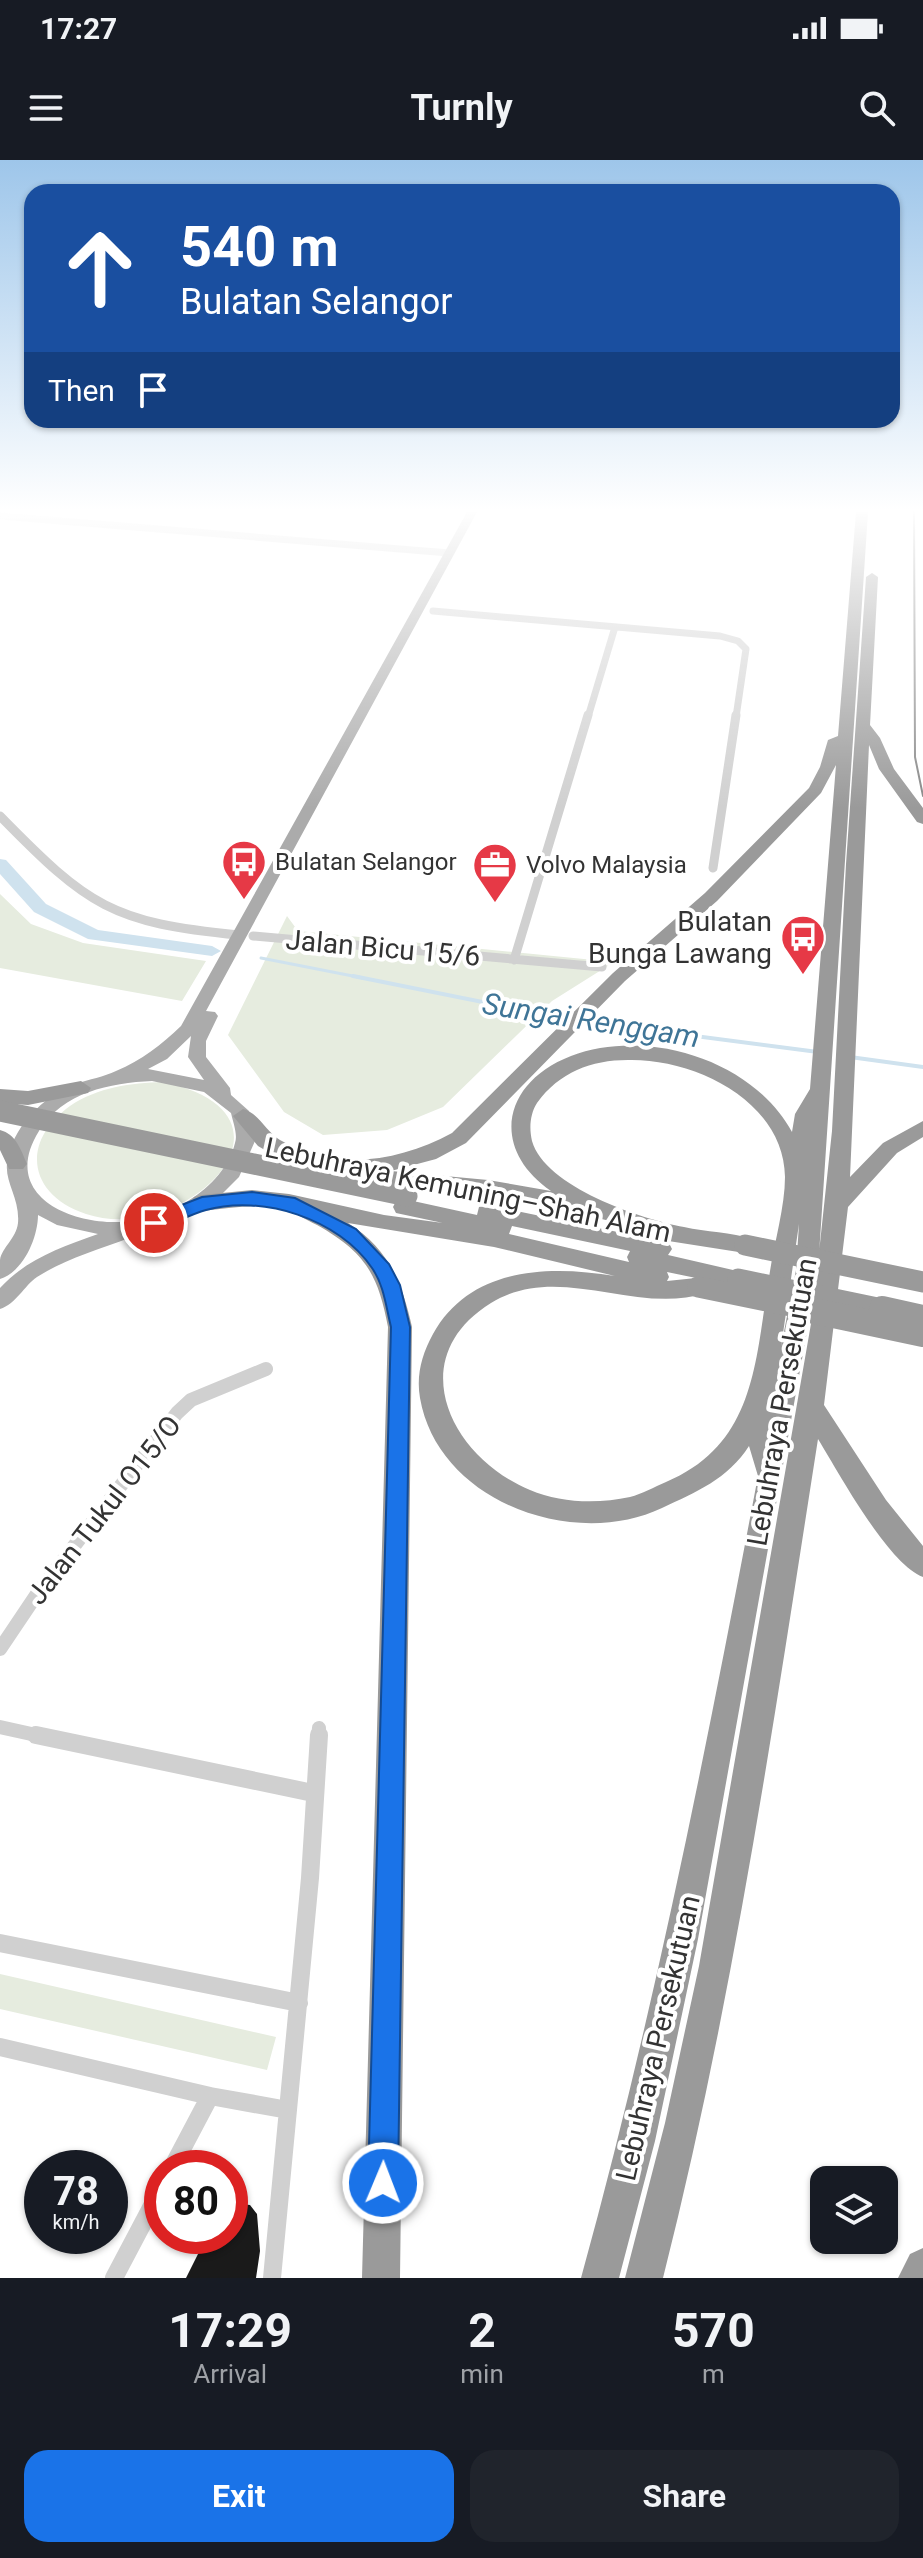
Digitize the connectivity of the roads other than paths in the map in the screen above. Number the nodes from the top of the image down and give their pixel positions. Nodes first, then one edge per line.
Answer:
1 (418, 611) edge
2 (433, 611) joint
3 (859, 611) edge
4 (866, 611) edge
5 (615, 627) junction
6 (855, 725) junction
7 (0, 816) edge
8 (923, 819) edge
9 (713, 868) dead end
10 (246, 935) junction
11 (514, 960) junction
12 (602, 967) dead end
13 (122, 1076) junction
14 (823, 1076) junction
15 (81, 1088) junction
16 (224, 1092) junction
17 (0, 1096) edge
18 (0, 1111) edge
19 (243, 1116) junction
20 (0, 1121) edge
21 (923, 1128) edge
22 (0, 1137) edge
23 (16, 1164) junction
24 (335, 1168) junction
25 (796, 1179) junction
26 (25, 1191) junction
27 (289, 1202) junction
28 (406, 1202) junction
29 (202, 1203) junction
30 (837, 1205) junction
31 (612, 1213) junction
32 (445, 1216) junction
33 (526, 1221) junction
34 (136, 1227) junction
35 (677, 1234) junction
36 (494, 1239) junction
37 (741, 1263) junction
38 (0, 1271) edge
39 (923, 1282) edge
40 (698, 1287) junction
41 (0, 1301) edge
42 (923, 1304) edge
43 (923, 1318) edge
44 (923, 1334) edge
45 (266, 1369) dead end
46 (763, 1386) junction
47 (810, 1405) junction
48 (770, 1480) junction
49 (923, 1565) edge
50 (0, 1649) edge
51 (0, 1727) edge
52 (319, 1728) dead end
53 (313, 1793) junction
54 (0, 1943) edge
55 (299, 2003) junction
56 (0, 2047) edge
57 (210, 2096) junction
58 (288, 2110) junction
59 (182, 2150) edge
60 (144, 2221) edge
61 (923, 2267) edge
62 (114, 2278) edge
63 (272, 2278) edge
64 (381, 2278) edge
65 (600, 2278) edge
66 (644, 2278) edge
67 (917, 2278) edge

1 - 10 main road
2 - 5 street
2 - 10 main road
3 - 6 highway, Lebuhraya Persekutuan
4 - 6 highway, Lebuhraya Persekutuan
5 - 9 street
5 - 11 street, Jalan Bicu 15/6
6 - 8 highway
6 - 14 highway, Lebuhraya Persekutuan
6 - 24 highway
6 - 30 highway, Lebuhraya Persekutuan
7 - 10 street, Jalan Bicu 15/6
10 - 11 street, Jalan Bicu 15/6
10 - 13 main road
10 - 16 main road
11 - 12 street, Jalan Bicu 15/6
13 - 15 main road
13 - 16 main road
14 - 25 highway
14 - 48 highway, Lebuhraya Persekutuan
15 - 17 highway
15 - 23 main road
16 - 19 main road
18 - 28 highway, Lebuhraya Kemuning–Shah Alam, bridge
19 - 24 highway
19 - 29 main road
20 - 28 highway, Lebuhraya Kemuning–Shah Alam
21 - 30 highway
22 - 23 highway
23 - 26 main road
24 - 31 highway
25 - 31 highway
25 - 46 highway
26 - 34 main road
26 - 38 main road
27 - 29 highway
27 - 36 highway
27 - 64 highway
28 - 32 highway, Lebuhraya Kemuning–Shah Alam
28 - 33 highway, Lebuhraya Kemuning–Shah Alam
29 - 34 main road
30 - 47 highway, Lebuhraya Persekutuan
31 - 35 highway
32 - 36 highway
32 - 37 highway, Lebuhraya Kemuning–Shah Alam
33 - 35 highway
33 - 37 highway, Lebuhraya Kemuning–Shah Alam
34 - 41 main road
35 - 37 highway
36 - 40 highway
37 - 39 highway, bridge
37 - 42 highway, Lebuhraya Kemuning–Shah Alam
37 - 43 highway, Lebuhraya Kemuning–Shah Alam, bridge
40 - 44 highway, bridge
40 - 46 highway
45 - 50 street, Jalan Tukul O15/O
46 - 48 highway
47 - 49 highway
47 - 66 highway, Lebuhraya Persekutuan
48 - 65 highway, Lebuhraya Persekutuan
51 - 53 street
52 - 53 street
53 - 55 street
54 - 55 street
55 - 58 street
56 - 57 street
57 - 58 street
57 - 59 street
58 - 63 street
60 - 62 street
61 - 67 highway

